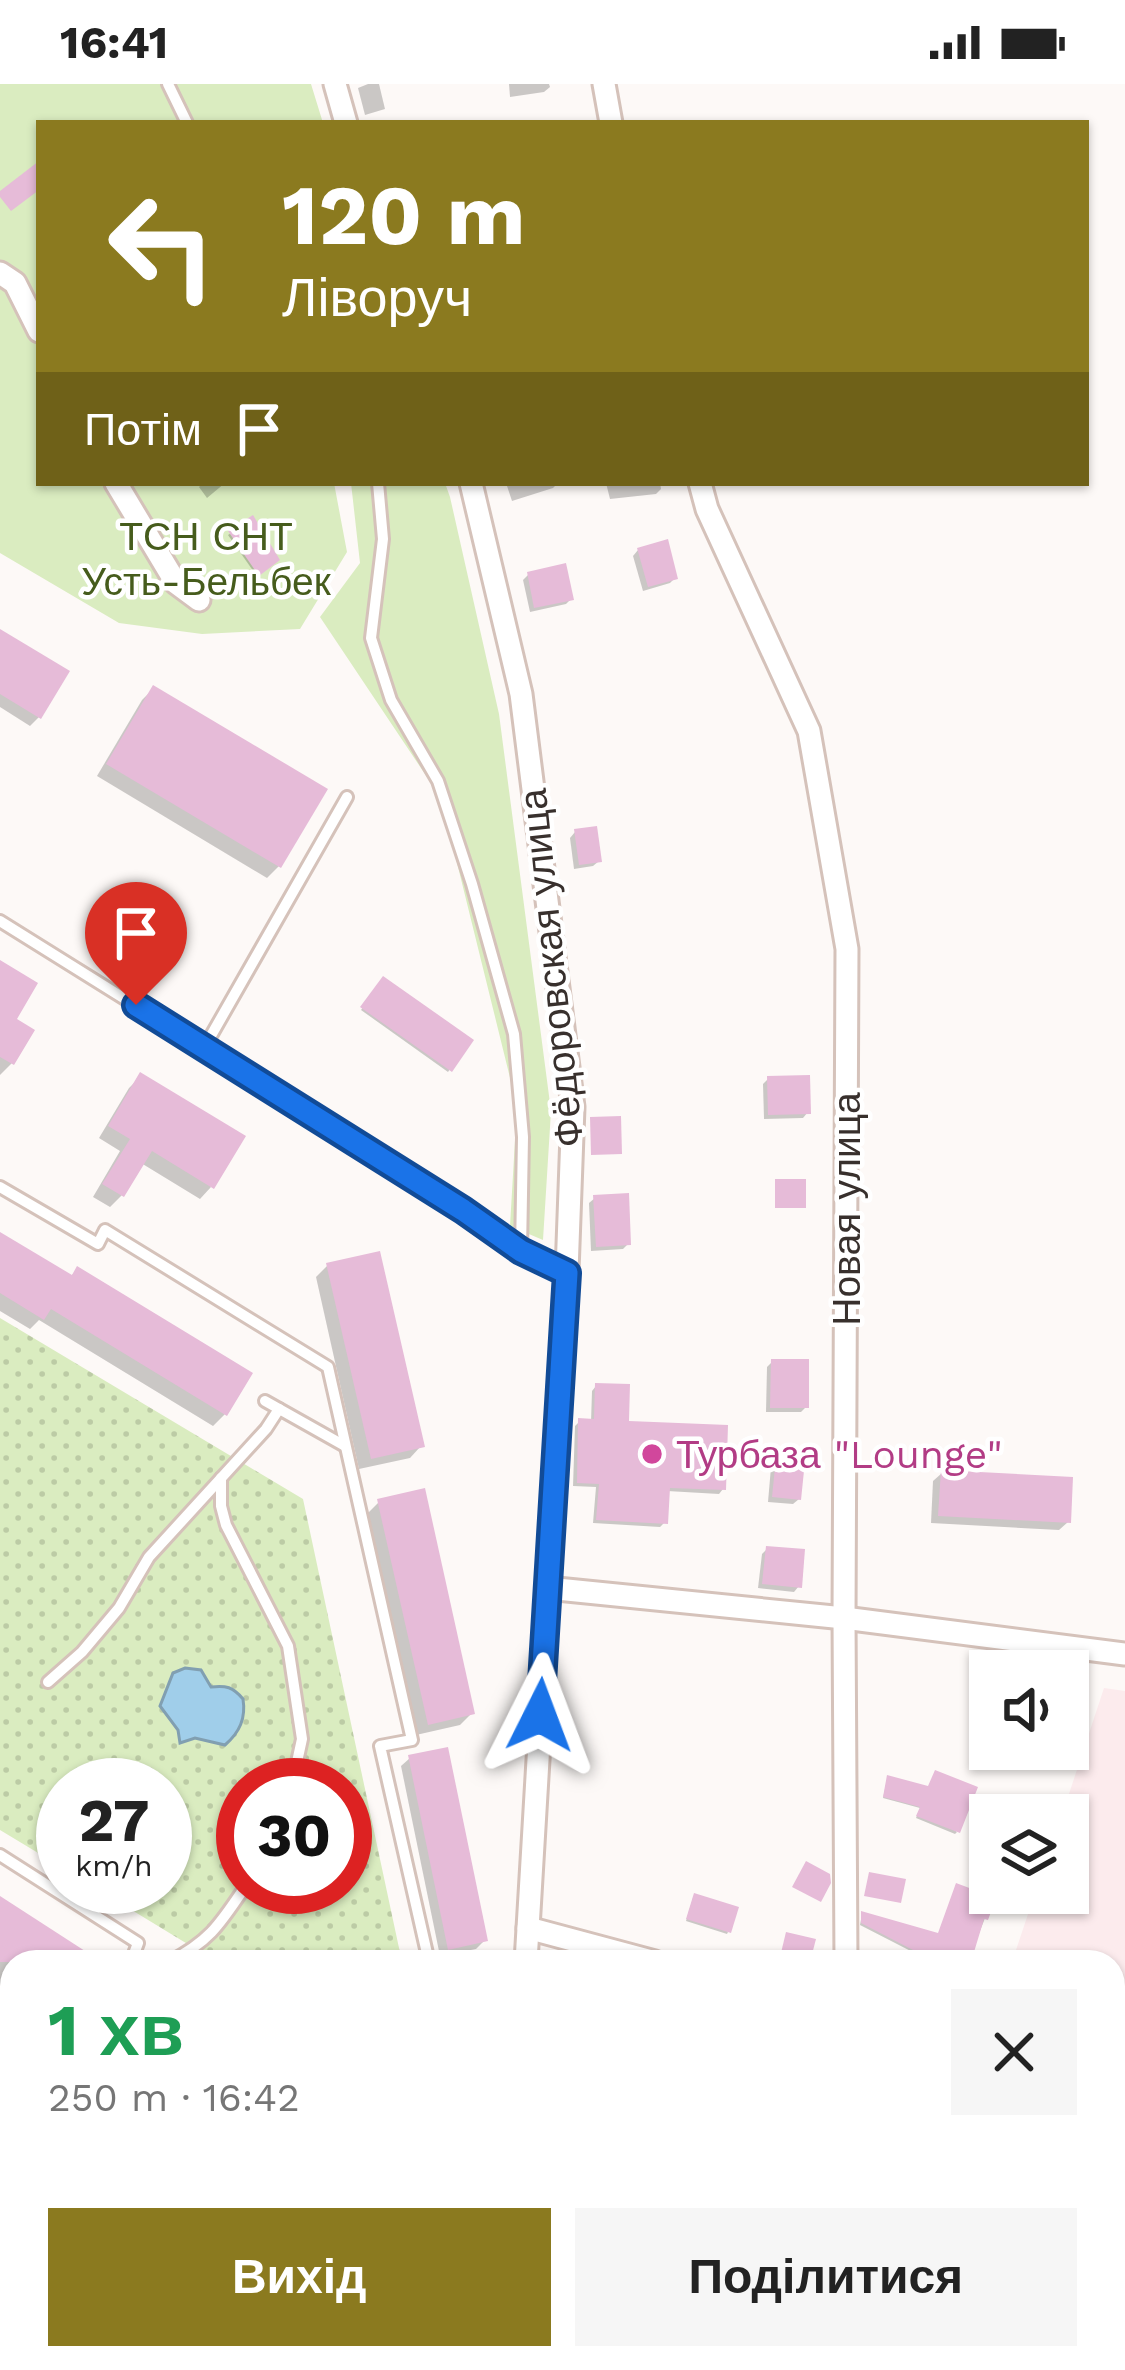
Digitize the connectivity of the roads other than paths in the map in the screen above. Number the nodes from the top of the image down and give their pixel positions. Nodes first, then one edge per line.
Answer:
1 (169, 84) edge
2 (335, 84) edge
3 (604, 84) edge
4 (186, 120) edge
5 (345, 120) edge
6 (610, 120) edge
7 (0, 273) edge
8 (36, 325) edge
9 (118, 486) edge
10 (378, 486) edge
11 (471, 486) edge
12 (701, 486) edge
13 (199, 600) dead end
14 (347, 797) dead end
15 (0, 920) edge
16 (204, 1048) junction
17 (0, 1187) edge
18 (521, 1251) junction
19 (567, 1273) junction
20 (265, 1402) dead end
21 (279, 1409) junction
22 (345, 1446) junction
23 (221, 1478) junction
24 (547, 1588) junction
25 (844, 1618) junction
26 (1125, 1654) edge
27 (48, 1682) dead end
28 (298, 1758) edge
29 (0, 1855) edge
30 (227, 1914) edge
31 (527, 1928) junction
32 (135, 1950) edge
33 (188, 1950) edge
34 (426, 1950) edge
35 (526, 1950) edge
36 (610, 1950) edge
37 (846, 1950) edge

1 - 4 lane
2 - 5 street
3 - 6 street
7 - 8 street
9 - 13 street
10 - 18 lane
11 - 19 street, Фёдоровская улица
12 - 25 street, Новая улица
14 - 16 lane
15 - 16 lane
16 - 18 lane
17 - 22 lane
18 - 19 lane
19 - 24 street, Фёдоровская улица
20 - 21 lane
21 - 22 lane
21 - 23 lane
22 - 34 lane
23 - 27 lane
23 - 28 lane
24 - 25 street
24 - 31 street, Фёдоровская улица
25 - 26 street
25 - 37 street, Новая улица
29 - 32 lane
30 - 33 lane
31 - 35 street, Фёдоровская улица
31 - 36 street

